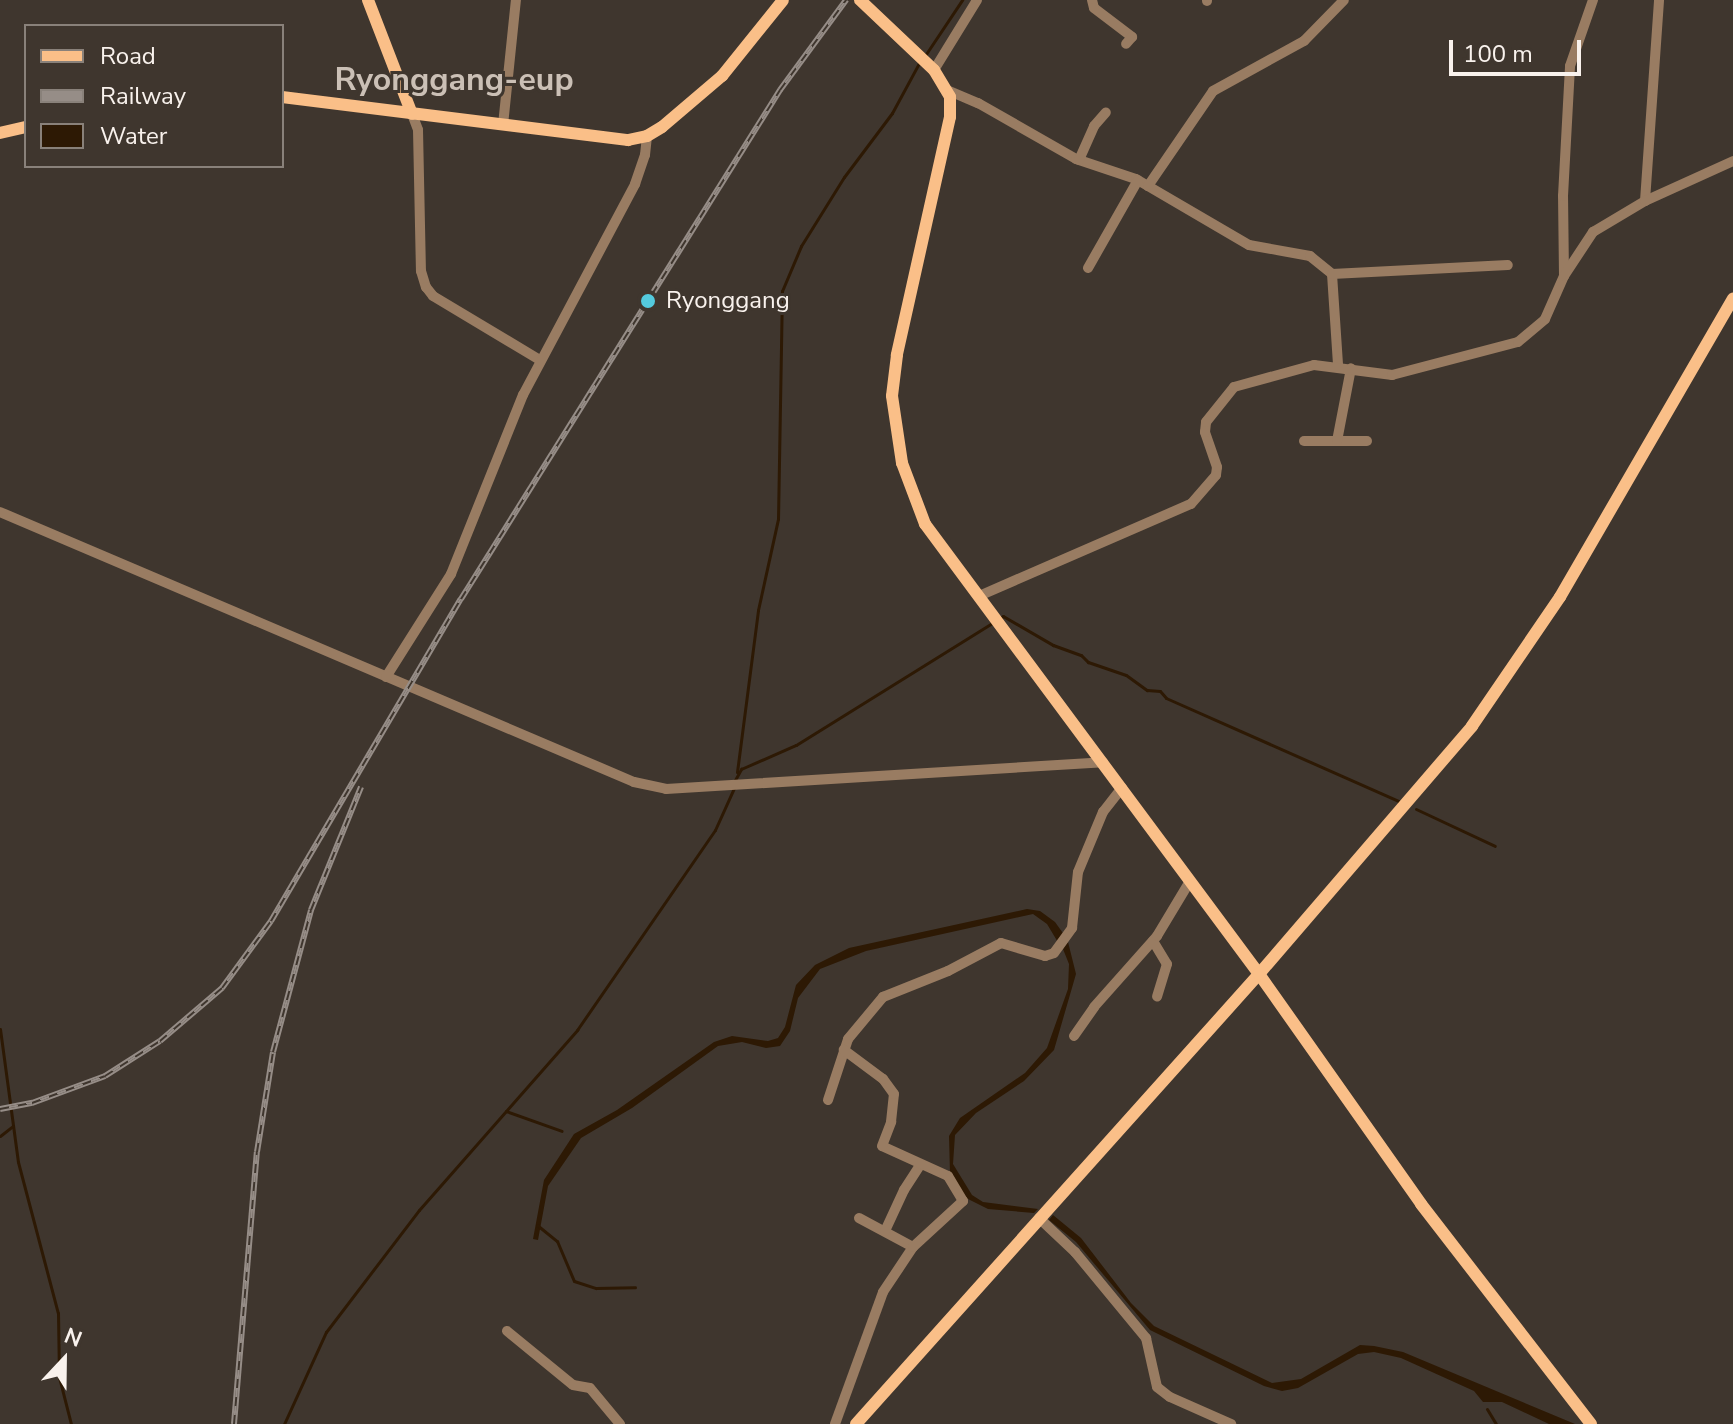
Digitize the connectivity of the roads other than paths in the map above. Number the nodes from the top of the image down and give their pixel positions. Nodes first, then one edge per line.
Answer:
1 (368, 0) edge
2 (516, 0) edge
3 (523, 0) edge
4 (783, 0) edge
5 (860, 0) edge
6 (977, 0) edge
7 (1092, 0) edge
8 (1344, 0) edge
9 (1593, 0) edge
10 (1659, 0) edge
11 (516, 13) junction
12 (1126, 44) dead end
13 (927, 62) junction
14 (947, 90) junction
15 (284, 97) edge
16 (1106, 112) dead end
17 (412, 114) junction
18 (503, 125) junction
19 (24, 127) edge
20 (0, 133) edge
21 (647, 136) junction
22 (1079, 160) junction
23 (1733, 161) edge
24 (1143, 183) junction
25 (1645, 201) junction
26 (1508, 265) dead end
27 (1088, 268) dead end
28 (1332, 274) junction
29 (1564, 276) junction
30 (1733, 298) edge
31 (540, 360) junction
32 (1338, 365) junction
33 (1351, 368) junction
34 (1304, 441) dead end
35 (1337, 441) junction
36 (1367, 441) dead end
37 (0, 512) edge
38 (979, 596) junction
39 (386, 677) junction
40 (1103, 762) junction
41 (1122, 788) junction
42 (1190, 881) junction
43 (1153, 941) junction
44 (1259, 974) junction
45 (1157, 997) dead end
46 (1074, 1036) dead end
47 (844, 1050) junction
48 (828, 1100) dead end
49 (920, 1165) junction
50 (1043, 1214) junction
51 (859, 1218) dead end
52 (885, 1231) junction
53 (913, 1247) junction
54 (507, 1331) dead end
55 (620, 1424) edge
56 (835, 1424) edge
57 (856, 1424) edge
58 (1231, 1424) edge
59 (1591, 1424) edge

1 - 17 main road
2 - 11 street
3 - 11 street
4 - 21 main road
5 - 13 main road
6 - 13 street
7 - 12 street
8 - 24 street
9 - 29 street
10 - 25 street
11 - 18 street
13 - 14 main road
14 - 22 street
14 - 38 main road
15 - 17 main road
16 - 22 street
17 - 18 main road
17 - 31 street
18 - 21 main road
19 - 20 main road
21 - 31 street
22 - 24 street
23 - 25 street
24 - 27 street
24 - 28 street
25 - 29 street
26 - 28 street
28 - 32 street
29 - 33 street
30 - 44 main road
31 - 39 street
32 - 33 street
32 - 38 street
33 - 35 street
34 - 35 street
35 - 36 street
37 - 39 street
38 - 40 main road
39 - 40 street
40 - 41 main road
41 - 42 main road
41 - 47 street
42 - 43 street
42 - 44 main road
43 - 45 street
43 - 46 street
44 - 50 main road
44 - 59 main road
47 - 48 street
47 - 49 street
49 - 52 street
49 - 53 street
50 - 57 main road
50 - 58 street
51 - 52 street
52 - 53 street
53 - 56 street
54 - 55 street

